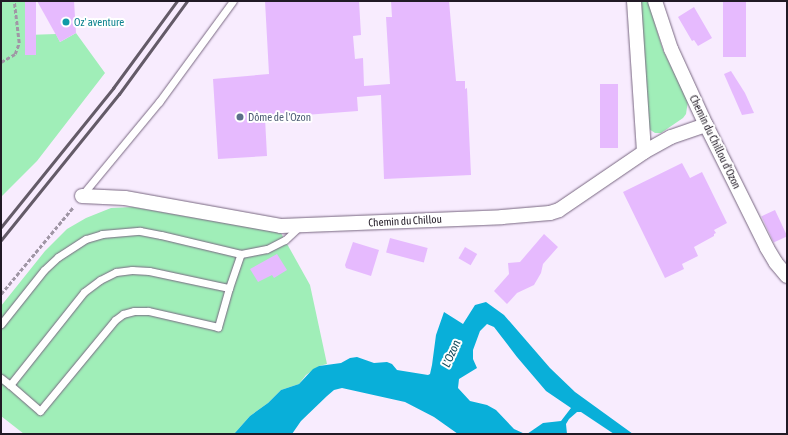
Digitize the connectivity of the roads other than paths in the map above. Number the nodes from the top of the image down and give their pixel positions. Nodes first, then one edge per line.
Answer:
1 (233, 1) edge
2 (634, 1) edge
3 (655, 1) edge
4 (706, 126) junction
5 (644, 152) junction
6 (82, 196) joint
7 (301, 226) junction
8 (241, 254) junction
9 (787, 276) edge
10 (229, 288) junction
11 (1, 324) edge
12 (1, 378) edge
13 (10, 385) junction

1 - 6 lane
2 - 5 street
3 - 4 street, Chemin du Chillou d'Ozon
4 - 5 street, Chemin du Chillou
4 - 9 street, Chemin du Chillou d'Ozon
5 - 7 street, Chemin du Chillou
6 - 7 street, Chemin du Chillou
7 - 8 lane
8 - 10 lane
8 - 11 lane
10 - 13 lane
10 - 13 lane
12 - 13 lane

